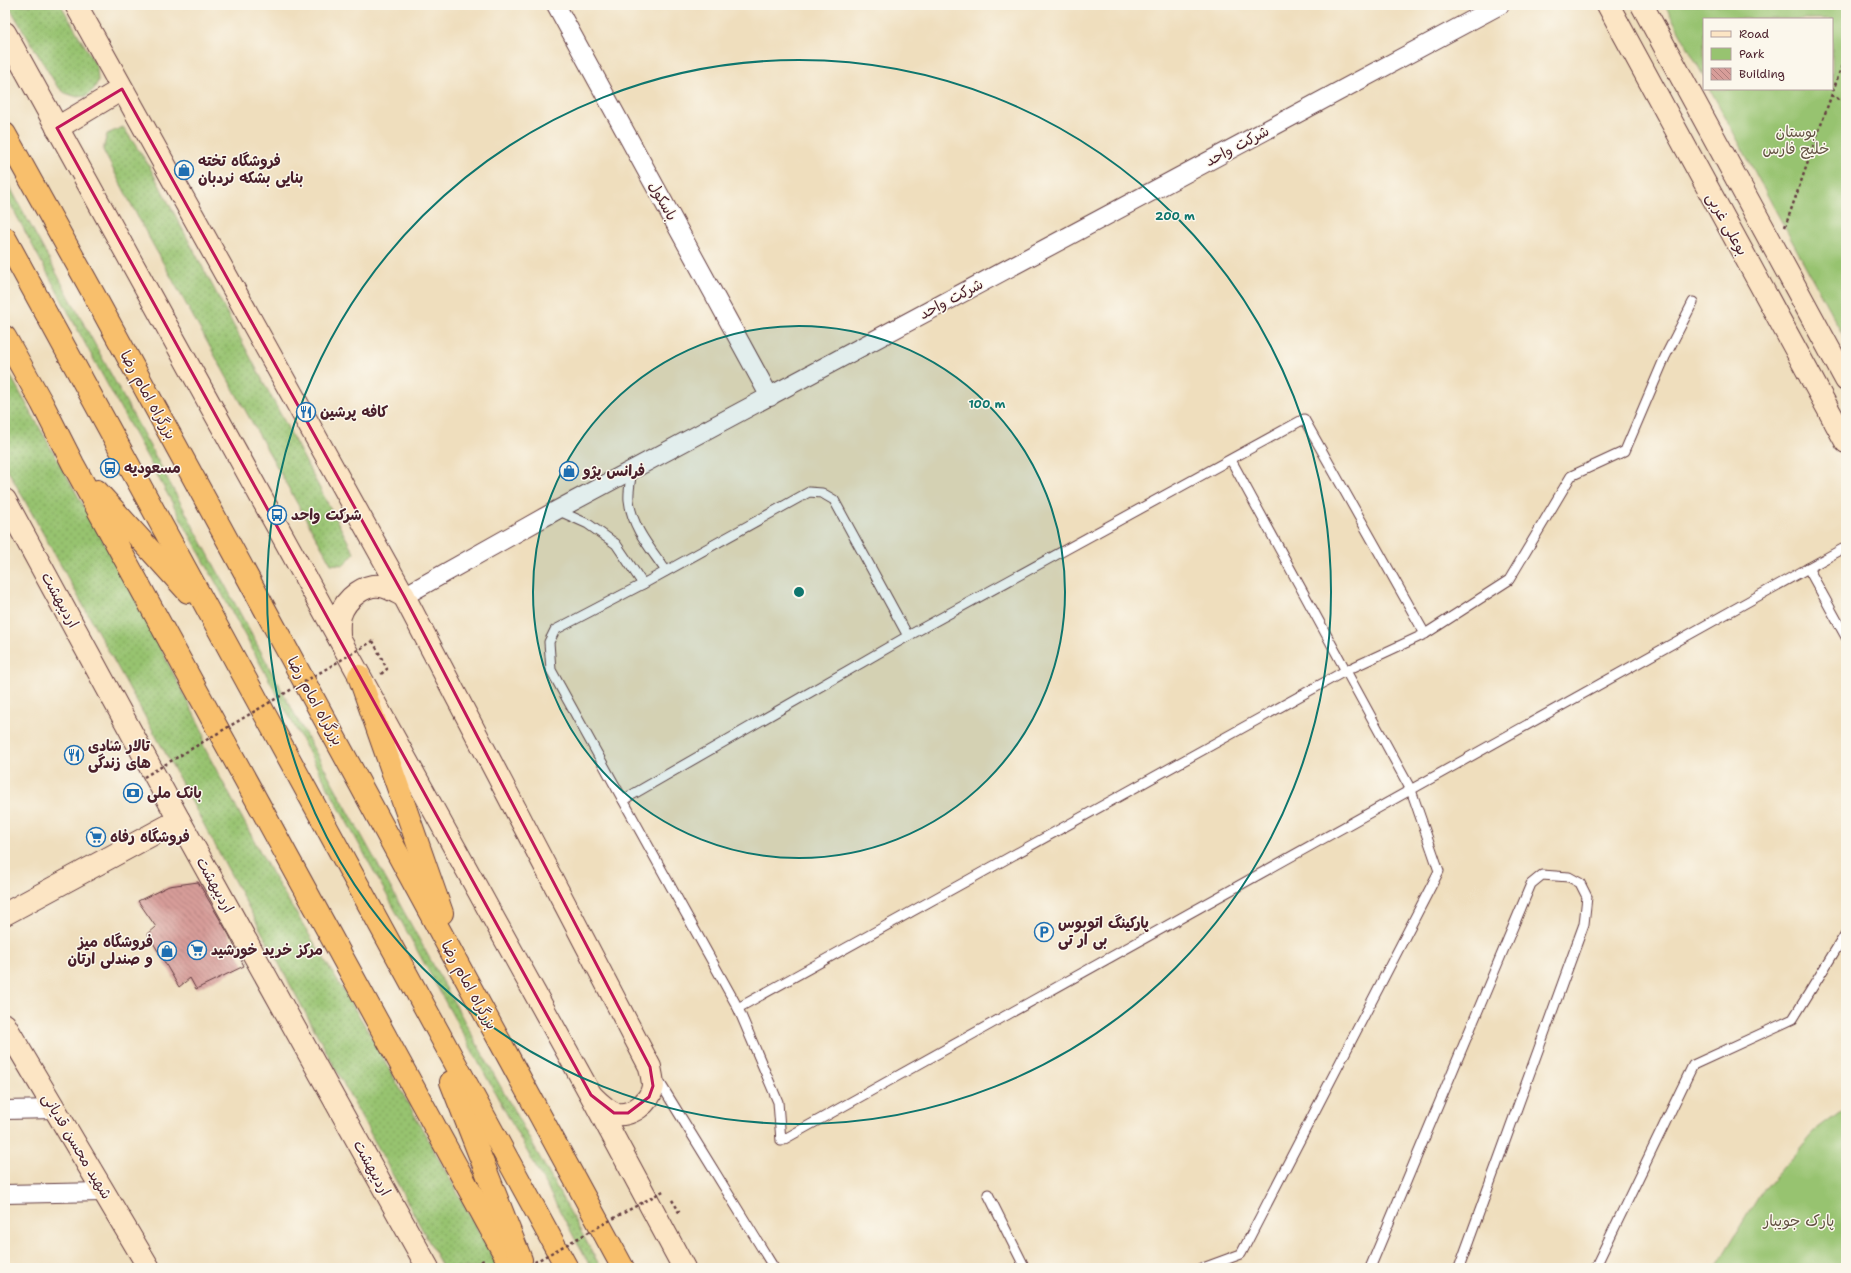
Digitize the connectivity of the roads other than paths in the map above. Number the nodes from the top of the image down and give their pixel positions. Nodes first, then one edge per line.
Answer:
1 (76, 5) edge
2 (556, 5) edge
3 (1500, 5) edge
4 (1608, 5) edge
5 (1642, 5) edge
6 (5, 33) edge
7 (122, 89) junction
8 (57, 128) junction
9 (5, 134) edge
10 (5, 238) edge
11 (1693, 302) dead end
12 (5, 337) edge
13 (1846, 380) edge
14 (770, 397) junction
15 (1846, 442) edge
16 (1231, 460) junction
17 (73, 464) junction
18 (632, 469) junction
19 (5, 500) edge
20 (556, 510) junction
21 (1846, 547) edge
22 (1808, 568) junction
23 (666, 571) junction
24 (643, 584) junction
25 (404, 596) junction
26 (212, 618) junction
27 (1425, 634) junction
28 (908, 636) junction
29 (1846, 637) edge
30 (339, 638) junction
31 (1345, 671) junction
32 (359, 676) junction
33 (1411, 790) junction
34 (623, 800) junction
35 (179, 820) junction
36 (5, 914) edge
37 (1846, 933) edge
38 (464, 976) junction
39 (418, 999) junction
40 (738, 1008) junction
41 (5, 1025) edge
42 (650, 1067) junction
43 (591, 1095) junction
44 (55, 1109) junction
45 (5, 1110) edge
46 (104, 1192) junction
47 (5, 1194) edge
48 (988, 1194) dead end
49 (149, 1268) edge
50 (428, 1268) edge
51 (512, 1268) edge
52 (524, 1268) edge
53 (567, 1268) edge
54 (624, 1268) edge
55 (684, 1268) edge
56 (774, 1268) edge
57 (1026, 1268) edge
58 (1204, 1268) edge
59 (1370, 1268) edge
60 (1459, 1268) edge
61 (1595, 1268) edge

1 - 7 main road
2 - 14 street, باسکول
3 - 14 street, شرکت واحد
4 - 15 main road, بوعلی غربی
5 - 13 main road, بوعلی غربی
6 - 8 main road
7 - 8 main road
7 - 25 main road
8 - 30 main road
9 - 38 highway, بزرگراه امام رضا
10 - 26 highway
11 - 27 lane
12 - 17 highway
14 - 18 street, شرکت واحد
16 - 27 lane
16 - 28 lane
16 - 31 lane
17 - 26 highway
17 - 51 highway
18 - 20 street, شرکت واحد
18 - 23 lane
19 - 35 main road, اردیبهشت
20 - 24 lane
20 - 25 street, شرکت واحد
21 - 22 lane
22 - 29 lane
22 - 33 lane
23 - 24 lane
23 - 28 lane
24 - 34 lane
25 - 30 main road
25 - 42 main road
26 - 39 highway
27 - 31 lane
28 - 34 lane
30 - 32 main road
31 - 33 lane
31 - 40 lane
32 - 38 highway
32 - 43 main road
33 - 40 lane
33 - 58 lane
34 - 40 lane
35 - 36 main road
35 - 50 main road, اردیبهشت
37 - 61 lane
38 - 54 highway, بزرگراه امام رضا
39 - 52 highway
39 - 53 highway
41 - 44 main road, شهید محسن قدیانی
42 - 43 main road
42 - 56 lane
43 - 55 main road
44 - 45 street
44 - 46 main road, شهید محسن قدیانی
46 - 47 street
46 - 49 main road, شهید محسن قدیانی
48 - 57 lane
59 - 60 lane

